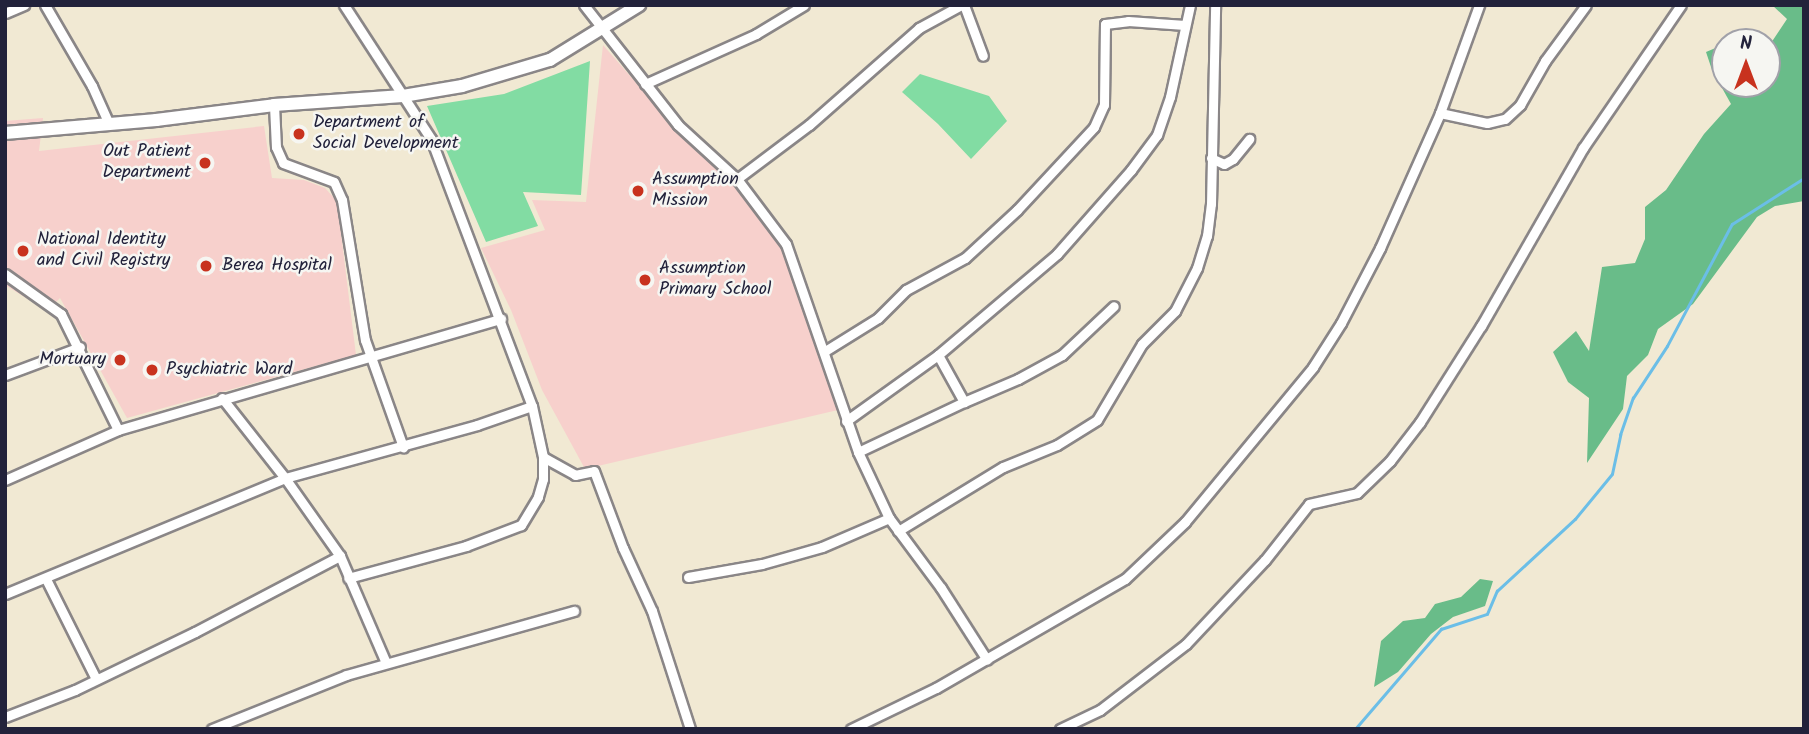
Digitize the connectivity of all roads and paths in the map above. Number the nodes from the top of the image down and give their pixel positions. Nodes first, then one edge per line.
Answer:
1 (24, 5) edge
2 (45, 5) edge
3 (344, 5) edge
4 (584, 5) edge
5 (639, 5) edge
6 (804, 5) edge
7 (962, 5) edge
8 (1190, 5) edge
9 (1214, 5) edge
10 (1479, 5) edge
11 (1586, 5) edge
12 (1681, 5) edge
13 (5, 13) edge
14 (1185, 25) junction
15 (605, 29) junction
16 (982, 56) dead end
17 (645, 83) junction
18 (403, 96) junction
19 (274, 105) junction
20 (1440, 113) junction
21 (109, 124) junction
22 (5, 134) edge
23 (1249, 139) dead end
24 (1210, 158) junction
25 (737, 179) junction
26 (5, 274) edge
27 (1114, 306) dead end
28 (501, 319) junction
29 (80, 347) junction
30 (825, 351) junction
31 (938, 355) junction
32 (371, 357) junction
33 (5, 375) edge
34 (222, 398) junction
35 (964, 402) junction
36 (532, 405) junction
37 (846, 421) junction
38 (118, 430) junction
39 (402, 447) junction
40 (858, 452) junction
41 (543, 457) junction
42 (285, 478) junction
43 (5, 480) edge
44 (889, 519) junction
45 (898, 531) junction
46 (340, 556) junction
47 (688, 577) dead end
48 (348, 578) junction
49 (46, 579) junction
50 (5, 594) edge
51 (574, 611) dead end
52 (987, 660) junction
53 (386, 663) junction
54 (96, 679) junction
55 (5, 717) edge
56 (212, 729) edge
57 (690, 729) edge
58 (851, 729) edge
59 (1060, 729) edge

1 - 13 street
2 - 21 street
3 - 18 street
4 - 15 street
5 - 15 main road
6 - 17 street
7 - 16 street
7 - 25 street
8 - 14 street
9 - 24 street
10 - 20 street
11 - 20 street
12 - 59 street
14 - 30 street
14 - 31 street
15 - 17 street
15 - 18 main road
17 - 25 street
18 - 19 main road
18 - 28 street
19 - 21 main road
19 - 32 street
20 - 52 street
21 - 22 main road
23 - 24 street
24 - 45 street
25 - 30 street
26 - 29 street
27 - 35 street
28 - 32 street
28 - 36 street
29 - 33 street
29 - 38 street
30 - 37 street
31 - 35 street
31 - 37 street
32 - 34 street
32 - 39 street
34 - 38 street
34 - 42 street
35 - 40 street
36 - 39 street
36 - 41 street
37 - 40 street
38 - 43 street
39 - 42 street
40 - 44 street
41 - 48 street
41 - 57 street
42 - 46 street
42 - 49 street
44 - 45 street
44 - 47 street
45 - 52 street
46 - 48 street
46 - 54 street
48 - 53 street
49 - 50 street
49 - 54 street
51 - 53 street
52 - 58 street
53 - 56 street
54 - 55 street

